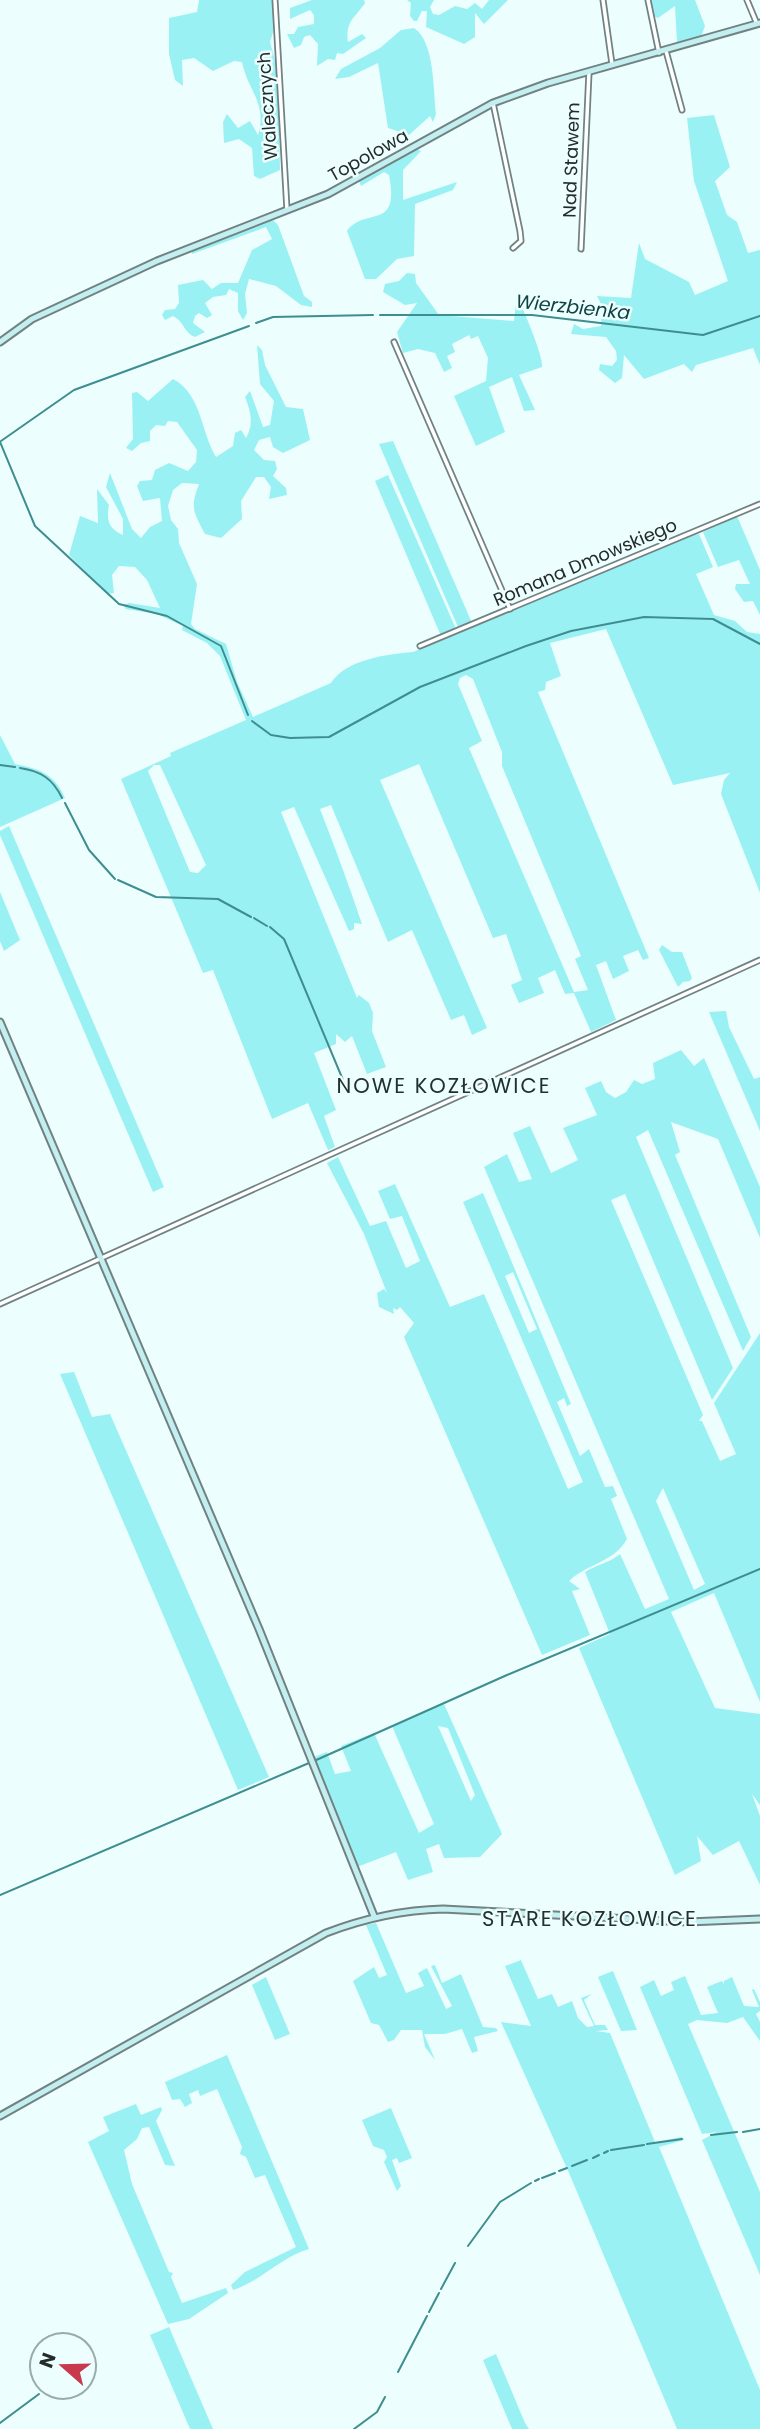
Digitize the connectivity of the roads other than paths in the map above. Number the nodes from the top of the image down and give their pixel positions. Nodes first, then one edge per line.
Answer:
1 (275, 0) edge
2 (603, 0) edge
3 (648, 0) edge
4 (747, 0) edge
5 (759, 24) edge
6 (666, 51) junction
7 (659, 53) junction
8 (612, 65) junction
9 (589, 72) junction
10 (492, 103) junction
11 (682, 110) dead end
12 (287, 211) junction
13 (513, 248) dead end
14 (581, 249) dead end
15 (0, 342) edge
16 (394, 342) dead end
17 (760, 504) edge
18 (510, 609) junction
19 (420, 646) dead end
20 (760, 960) edge
21 (0, 1022) edge
22 (101, 1258) junction
23 (0, 1304) edge
24 (374, 1916) junction
25 (760, 1919) edge
26 (0, 2116) edge

1 - 12 street, Walecznych
2 - 8 street
3 - 7 street
4 - 5 street
5 - 6 street, Topolowa
6 - 7 street, Topolowa
6 - 11 street
7 - 8 street, Topolowa
8 - 9 street, Topolowa
9 - 10 street, Topolowa
9 - 14 street, Nad Stawem
10 - 12 street, Topolowa
10 - 13 street
12 - 15 street, Topolowa
16 - 18 street
17 - 18 street, Romana Dmowskiego
18 - 19 street, Romana Dmowskiego
20 - 22 street
21 - 22 street
22 - 23 street
22 - 24 street
24 - 25 street
24 - 26 street

